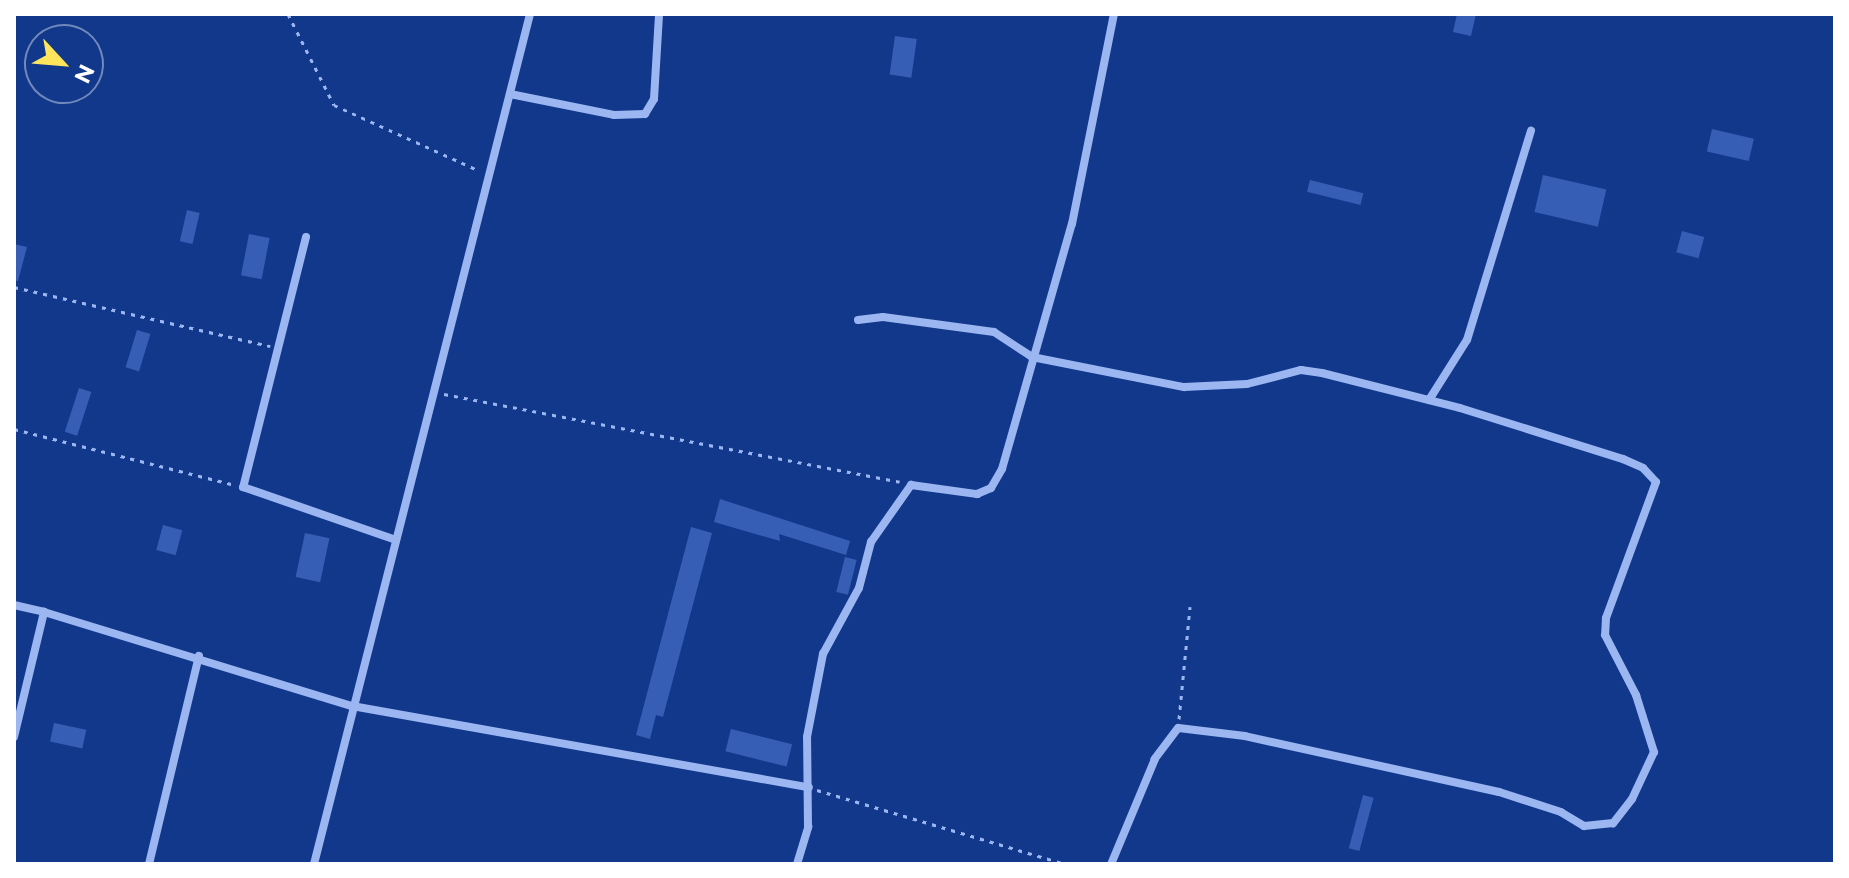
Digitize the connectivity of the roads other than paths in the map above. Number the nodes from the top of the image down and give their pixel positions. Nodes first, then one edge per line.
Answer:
1 (530, 14) edge
2 (659, 14) edge
3 (1114, 14) edge
4 (510, 94) junction
5 (1531, 131) dead end
6 (306, 237) dead end
7 (858, 320) dead end
8 (1032, 357) junction
9 (1429, 400) junction
10 (396, 540) junction
11 (14, 605) edge
12 (44, 612) junction
13 (199, 656) junction
14 (352, 706) junction
15 (14, 737) edge
16 (809, 787) junction
17 (149, 864) edge
18 (314, 864) edge
19 (797, 864) edge
20 (1111, 864) edge

1 - 4 street
2 - 4 street
3 - 8 street
4 - 10 street
5 - 9 street
6 - 10 street
7 - 8 street
8 - 9 street
8 - 16 street
9 - 20 street
10 - 14 street
11 - 12 street
12 - 13 street
12 - 15 street
13 - 14 street
13 - 17 street
14 - 16 street
14 - 18 street
16 - 19 street

